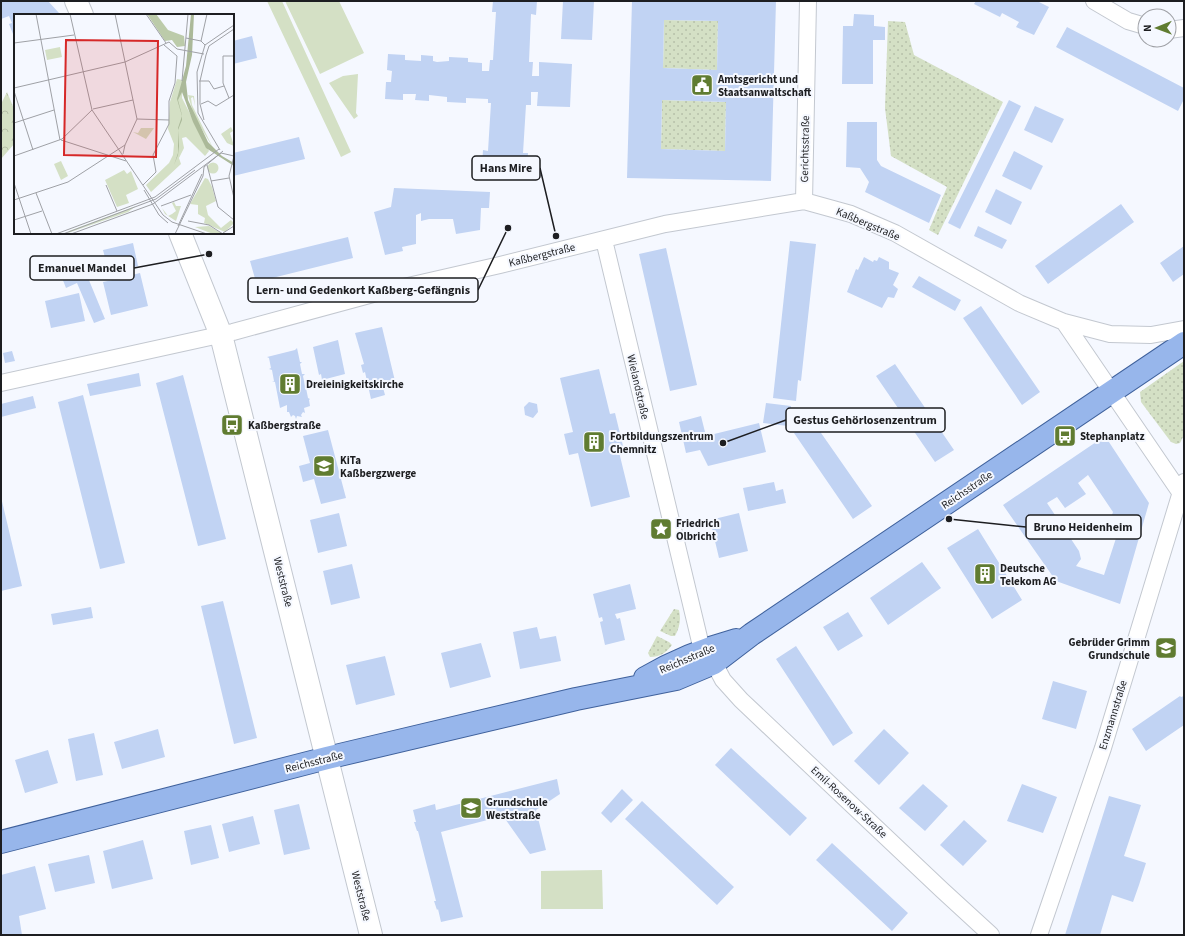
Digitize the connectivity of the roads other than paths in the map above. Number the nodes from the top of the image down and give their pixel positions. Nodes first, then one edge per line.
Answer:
1 (76, 1) edge
2 (808, 1) edge
3 (1094, 1) edge
4 (82, 14) edge
5 (1137, 24) edge
6 (804, 201) junction
7 (180, 234) edge
8 (604, 240) junction
9 (1064, 322) junction
10 (1184, 329) edge
11 (221, 335) junction
12 (1184, 343) edge
13 (1, 383) edge
14 (1112, 392) junction
15 (1183, 491) edge
16 (708, 656) junction
17 (327, 758) junction
18 (1, 842) edge
19 (371, 935) edge
20 (991, 935) edge
21 (1038, 935) edge

1 - 4 street
2 - 6 street, Gerichtsstraße
3 - 5 street
6 - 8 street, Kaßbergstraße
6 - 9 street, Kaßbergstraße
7 - 11 street, Weststraße
8 - 11 street, Kaßbergstraße
8 - 16 street, Wielandstraße
9 - 10 street, Kaßbergstraße
9 - 14 street
11 - 13 street, Kaßbergstraße
11 - 17 street, Weststraße
12 - 14 main road, Reichsstraße
14 - 15 street
14 - 16 main road, Reichsstraße
15 - 21 street, Enzmannstraße
16 - 17 main road, Reichsstraße
16 - 20 street, Emil-Rosenow-Straße
17 - 18 main road, Reichsstraße
17 - 19 street, Weststraße

